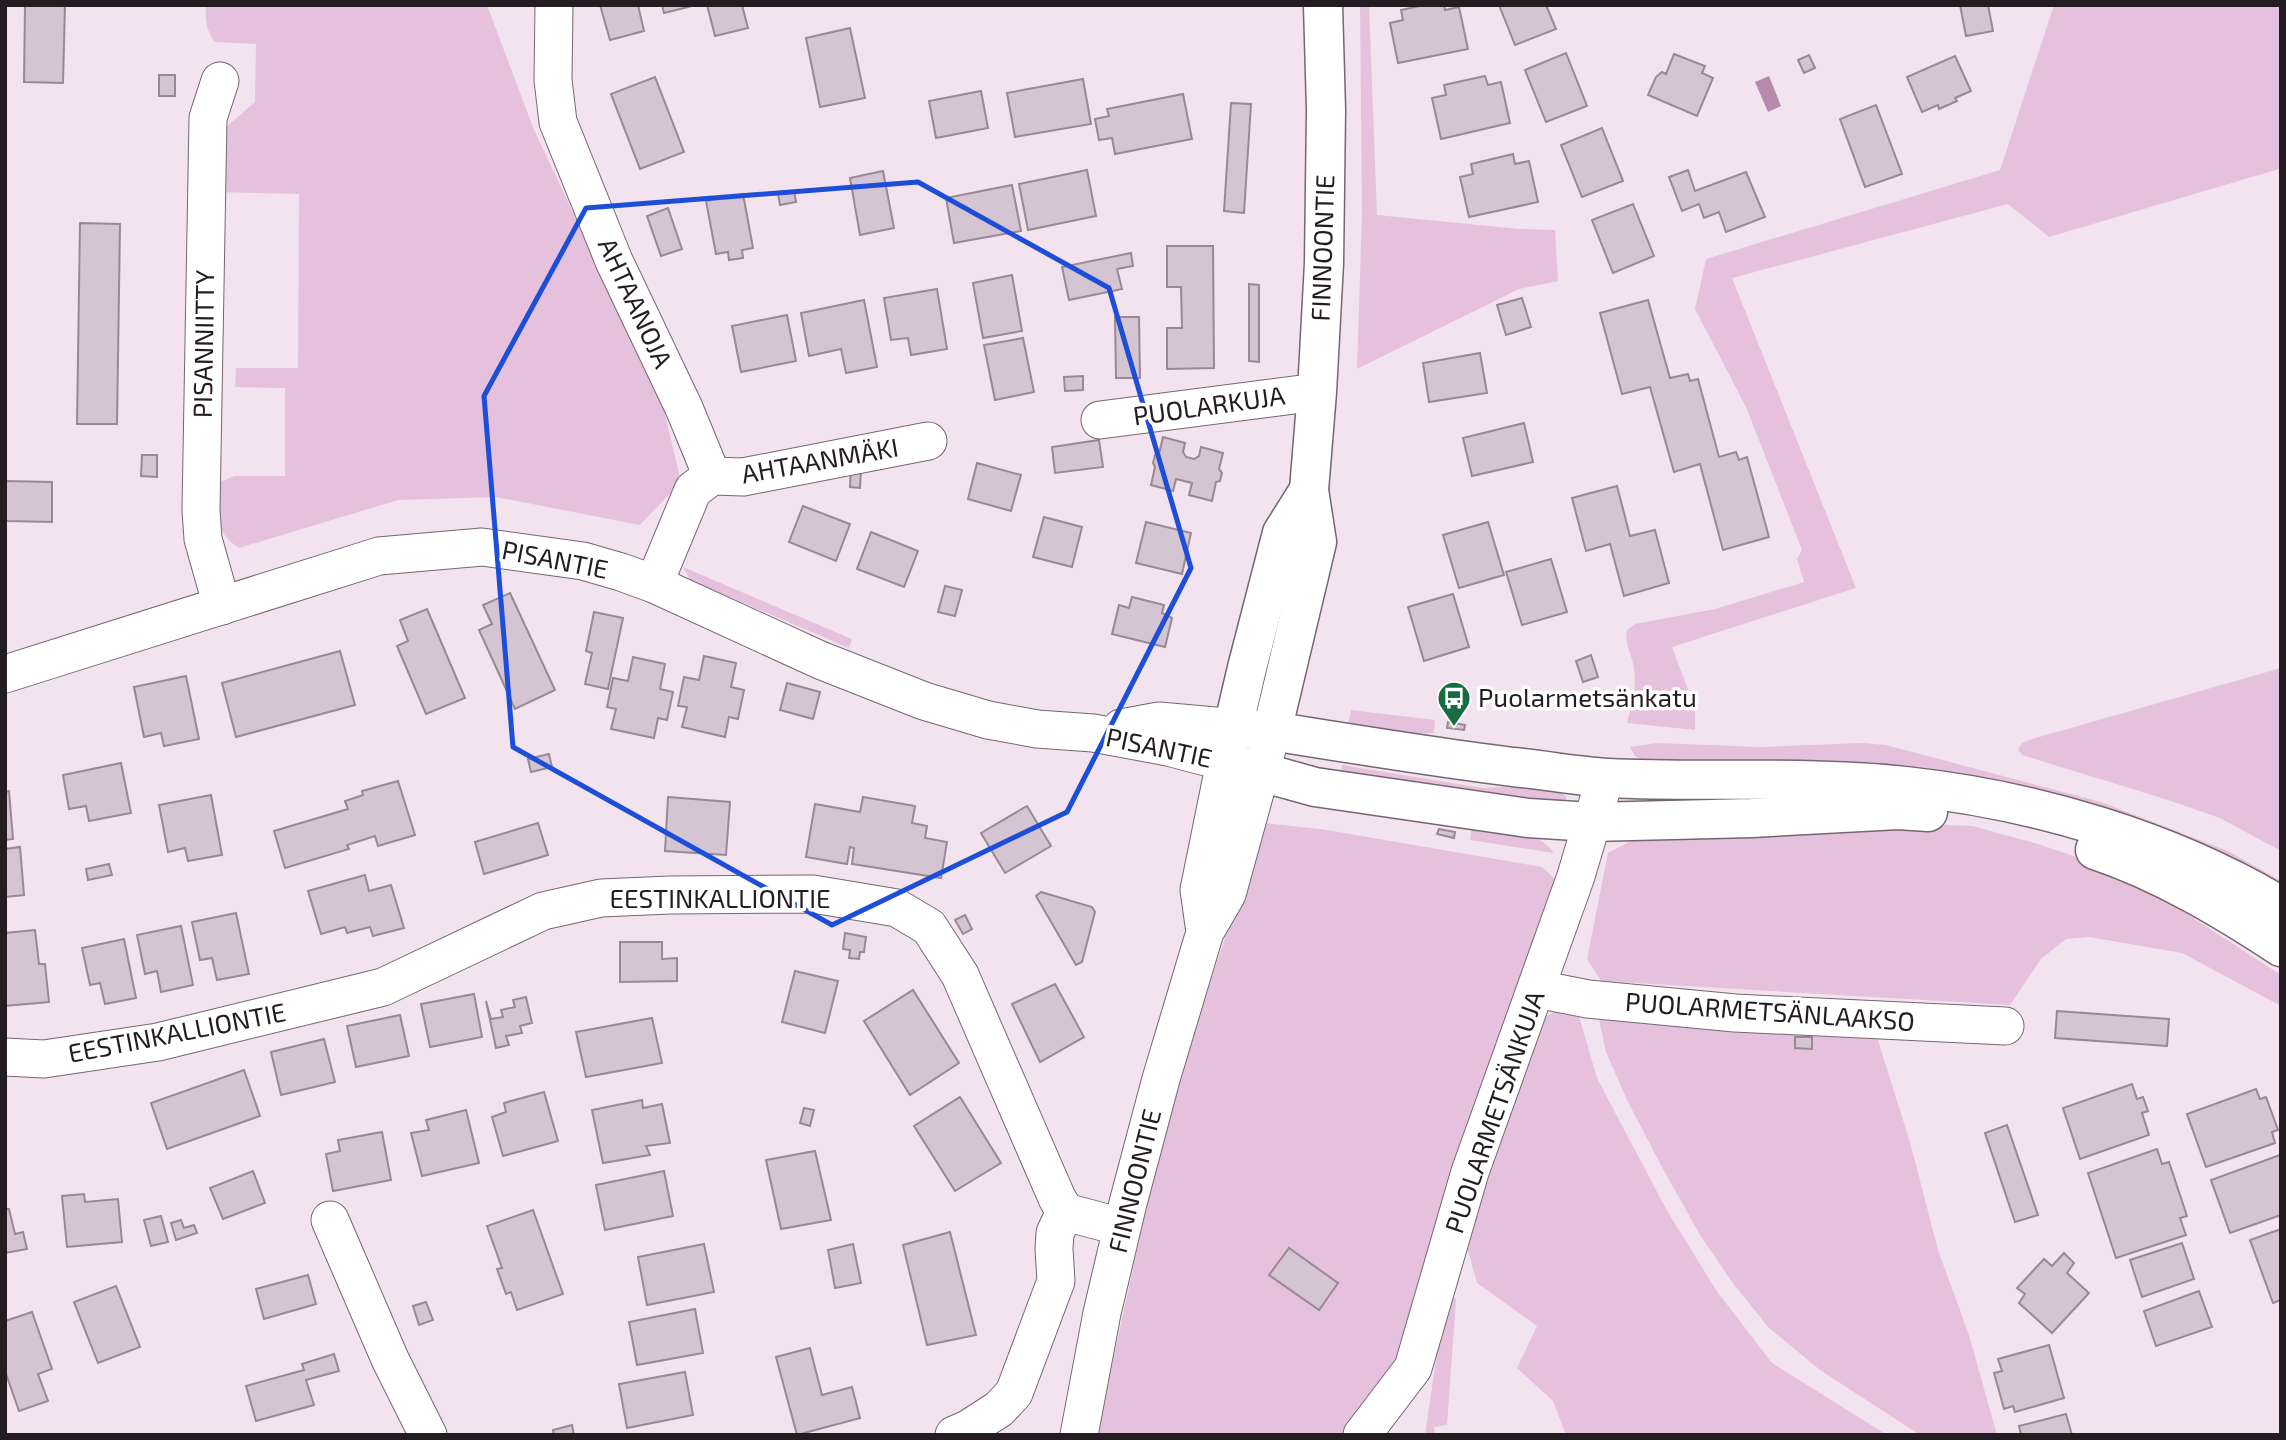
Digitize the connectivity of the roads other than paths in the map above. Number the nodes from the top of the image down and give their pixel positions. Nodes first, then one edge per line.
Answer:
1 (554, 5) edge
2 (1323, 5) edge
3 (220, 81) dead end
4 (1317, 392) junction
5 (1100, 420) dead end
6 (928, 441) dead end
7 (712, 476) junction
8 (1309, 490) junction
9 (654, 584) junction
10 (222, 606) junction
11 (5, 674) edge
12 (1272, 732) junction
13 (1229, 745) junction
14 (1261, 773) junction
15 (1605, 778) junction
16 (1592, 822) junction
17 (2281, 906) edge
18 (1205, 932) junction
19 (2281, 947) edge
20 (1537, 989) junction
21 (2005, 1026) dead end
22 (5, 1057) edge
23 (1065, 1212) junction
24 (330, 1220) dead end
25 (1122, 1227) junction
26 (428, 1435) edge
27 (954, 1435) edge
28 (1079, 1435) edge
29 (1362, 1435) edge

1 - 7 street, AHTAANOJA
2 - 4 main road, FINNOONTIE
3 - 10 street, PISANNIITTY
4 - 5 street, PUOLARKUJA
4 - 8 main road, FINNOONTIE
6 - 7 street, AHTAANMÄKI
7 - 9 street
8 - 12 main road, FINNOONTIE
8 - 13 main road, FINNOONTIE
9 - 10 street, PISANTIE
9 - 13 street, PISANTIE
10 - 11 street, PISANTIE
12 - 13 street
12 - 14 street, FINNOONTIE
12 - 15 main road
13 - 14 main road
13 - 18 street, FINNOONTIE
14 - 16 main road
14 - 18 street, FINNOONTIE
15 - 16 street, PUOLARMETSÄNKUJA
15 - 17 main road
16 - 19 main road
16 - 20 street, PUOLARMETSÄNKUJA
18 - 25 street, FINNOONTIE
20 - 21 street, PUOLARMETSÄNLAAKSO
20 - 29 street, PUOLARMETSÄNKUJA
22 - 23 street, EESTINKALLIONTIE
23 - 25 street
23 - 27 street
24 - 26 street
25 - 28 street, FINNOONTIE

